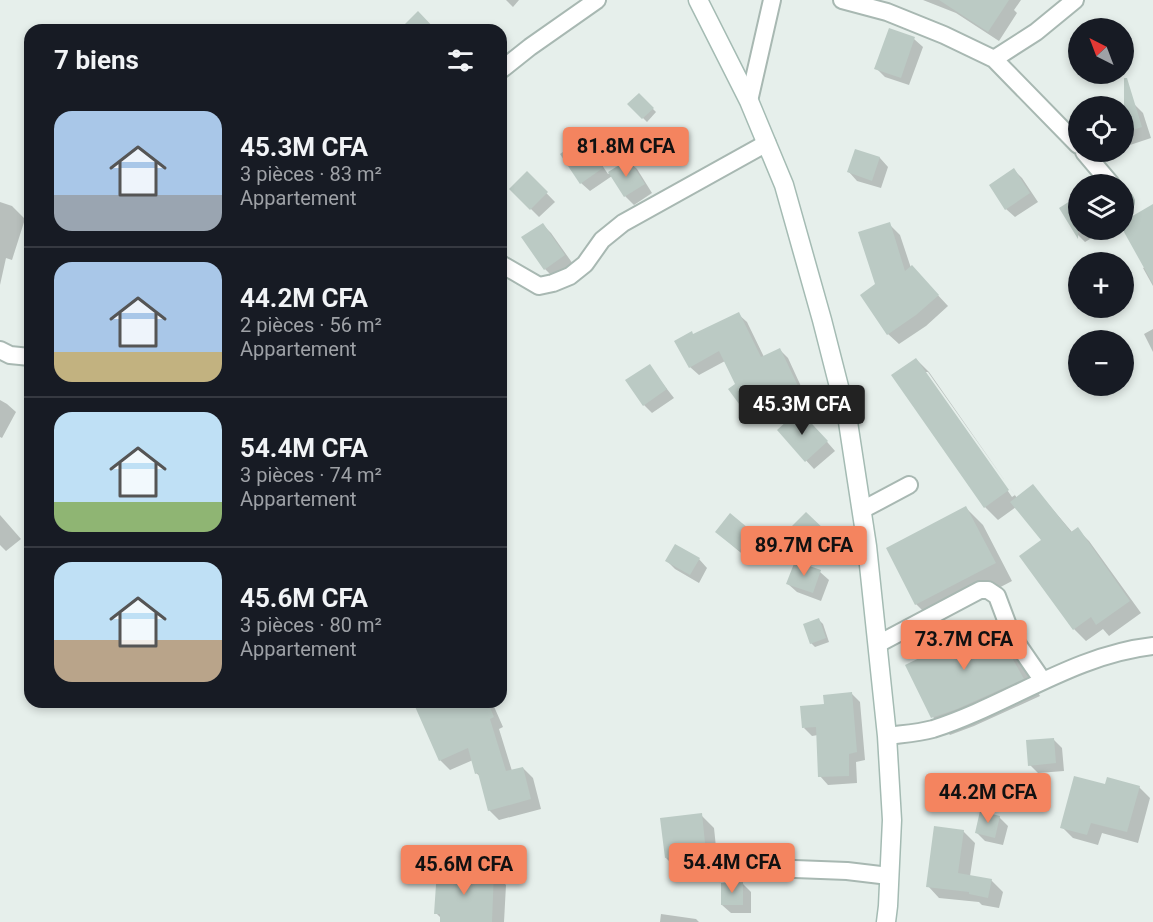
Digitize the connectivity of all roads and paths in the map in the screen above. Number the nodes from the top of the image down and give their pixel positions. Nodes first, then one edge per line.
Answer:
1 (597, 0) edge
2 (698, 0) edge
3 (772, 0) edge
4 (842, 0) edge
5 (1075, 0) edge
6 (994, 59) junction
7 (507, 65) edge
8 (749, 101) junction
9 (1068, 135) edge
10 (767, 143) junction
11 (1092, 162) edge
12 (1103, 174) edge
13 (507, 267) edge
14 (0, 350) edge
15 (24, 356) edge
16 (909, 485) dead end
17 (862, 510) junction
18 (878, 644) junction
19 (1153, 646) edge
20 (1042, 681) junction
21 (887, 736) junction
22 (719, 866) dead end
23 (890, 876) junction
24 (886, 922) edge

1 - 7 street
2 - 8 street
3 - 8 street
4 - 6 street
5 - 6 street
6 - 9 street
8 - 10 street
10 - 13 street
10 - 17 street
11 - 12 street
14 - 15 street
16 - 17 street
17 - 18 street
18 - 20 street
18 - 21 street
19 - 20 street
20 - 21 street
21 - 23 street
22 - 23 street
23 - 24 street

